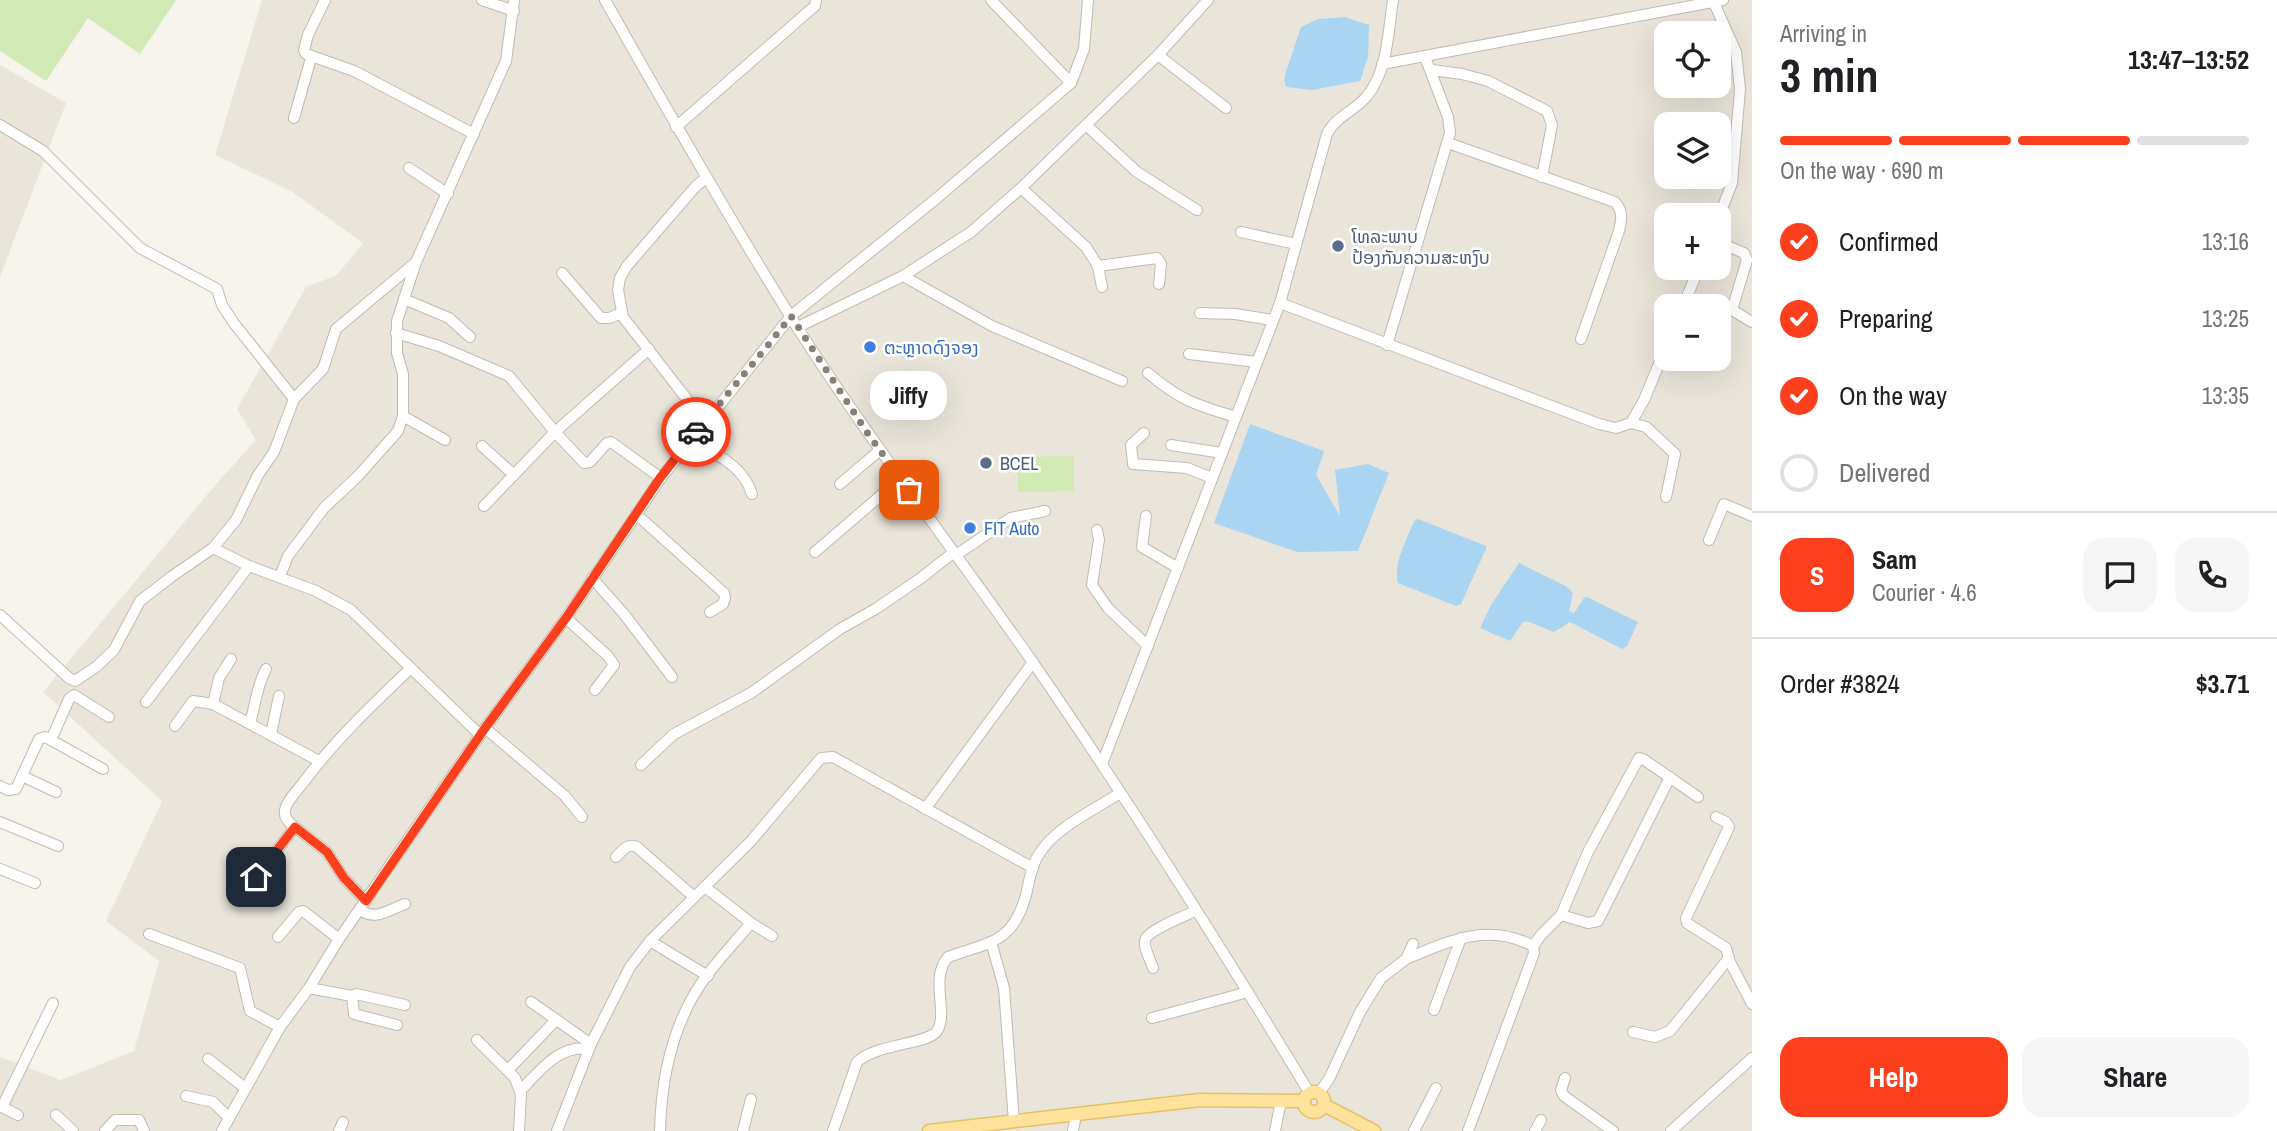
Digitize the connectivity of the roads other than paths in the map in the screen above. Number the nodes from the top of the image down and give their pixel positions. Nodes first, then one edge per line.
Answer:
1 (325, 0) edge
2 (482, 0) edge
3 (606, 0) edge
4 (816, 0) edge
5 (991, 0) edge
6 (1088, 0) edge
7 (1208, 0) edge
8 (1393, 0) edge
9 (1718, 1) edge
10 (514, 6) edge
11 (1158, 55) junction
12 (1425, 57) junction
13 (311, 58) junction
14 (1382, 64) junction
15 (1432, 70) junction
16 (1071, 83) junction
17 (1226, 108) dead end
18 (293, 118) dead end
19 (0, 125) edge
20 (1086, 125) junction
21 (676, 127) junction
22 (474, 134) junction
23 (1448, 143) junction
24 (409, 168) dead end
25 (1542, 177) junction
26 (706, 178) junction
27 (1021, 188) junction
28 (448, 194) junction
29 (1724, 203) edge
30 (1197, 210) dead end
31 (1241, 232) dead end
32 (1296, 244) junction
33 (1731, 248) edge
34 (416, 262) junction
35 (1098, 266) junction
36 (562, 273) dead end
37 (903, 276) junction
38 (1159, 284) dead end
39 (1102, 286) dead end
40 (404, 299) junction
41 (1280, 303) junction
42 (1732, 310) joint
43 (622, 313) junction
44 (1200, 313) dead end
45 (791, 316) junction
46 (1273, 320) junction
47 (1752, 322) edge
48 (798, 327) junction
49 (396, 333) junction
50 (470, 337) dead end
51 (1581, 339) dead end
52 (1387, 345) junction
53 (649, 349) junction
54 (1189, 354) dead end
55 (1257, 362) junction
56 (1656, 371) edge
57 (1148, 373) dead end
58 (1122, 381) dead end
59 (294, 399) junction
60 (403, 415) junction
61 (1236, 417) junction
62 (704, 421) junction
63 (1631, 423) junction
64 (555, 432) junction
65 (1144, 433) dead end
66 (690, 439) junction
67 (445, 440) dead end
68 (1171, 445) dead end
69 (482, 446) dead end
70 (880, 450) junction
71 (1222, 453) junction
72 (514, 475) junction
73 (660, 478) junction
74 (1212, 478) junction
75 (901, 479) junction
76 (840, 484) dead end
77 (752, 494) dead end
78 (1666, 497) dead end
79 (484, 506) dead end
80 (1045, 511) dead end
81 (636, 514) junction
82 (1146, 516) dead end
83 (1752, 516) edge
84 (1097, 530) dead end
85 (1709, 540) dead end
86 (213, 548) junction
87 (815, 552) dead end
88 (955, 554) junction
89 (249, 566) junction
90 (1178, 568) junction
91 (280, 576) junction
92 (592, 579) junction
93 (710, 612) dead end
94 (0, 615) edge
95 (566, 618) junction
96 (1148, 646) junction
97 (231, 659) dead end
98 (1033, 663) junction
99 (411, 668) junction
100 (267, 669) dead end
101 (672, 677) dead end
102 (595, 690) dead end
103 (279, 696) dead end
104 (146, 702) dead end
105 (213, 704) junction
106 (109, 717) dead end
107 (250, 723) junction
108 (175, 726) dead end
109 (483, 732) junction
110 (271, 734) junction
111 (51, 740) junction
112 (319, 761) junction
113 (1102, 764) junction
114 (641, 765) dead end
115 (103, 769) dead end
116 (22, 776) junction
117 (1670, 777) junction
118 (0, 786) edge
119 (56, 792) dead end
120 (1120, 793) junction
121 (1698, 797) dead end
122 (925, 809) junction
123 (582, 817) dead end
124 (1716, 817) dead end
125 (0, 822) edge
126 (295, 827) junction
127 (58, 846) dead end
128 (616, 857) dead end
129 (1033, 868) junction
130 (0, 869) edge
131 (256, 877) dead end
132 (34, 883) dead end
133 (705, 887) junction
134 (694, 897) junction
135 (405, 904) dead end
136 (363, 906) junction
137 (1195, 911) junction
138 (1561, 915) junction
139 (751, 923) junction
140 (149, 934) dead end
141 (772, 936) dead end
142 (278, 937) dead end
143 (1461, 938) junction
144 (339, 939) junction
145 (650, 941) junction
146 (991, 942) junction
147 (1413, 944) dead end
148 (1533, 947) junction
149 (1406, 958) junction
150 (1729, 958) junction
151 (1153, 968) dead end
152 (708, 976) junction
153 (309, 988) junction
154 (1248, 992) junction
155 (352, 996) junction
156 (531, 1002) dead end
157 (52, 1003) dead end
158 (1752, 1004) edge
159 (405, 1005) dead end
160 (1434, 1010) dead end
161 (1152, 1018) dead end
162 (556, 1020) junction
163 (397, 1025) dead end
164 (280, 1027) junction
165 (1633, 1032) dead end
166 (477, 1041) dead end
167 (590, 1046) junction
168 (1752, 1058) edge
169 (208, 1059) dead end
170 (508, 1070) junction
171 (1565, 1078) dead end
172 (245, 1088) junction
173 (1436, 1088) dead end
174 (520, 1091) junction
175 (187, 1096) dead end
176 (1314, 1098) junction
177 (751, 1099) dead end
178 (1280, 1101) junction
179 (1, 1106) edge
180 (18, 1115) dead end
181 (55, 1115) dead end
182 (1076, 1115) junction
183 (229, 1118) junction
184 (1541, 1120) dead end
185 (1014, 1122) junction
186 (73, 1131) edge
187 (105, 1131) edge
188 (144, 1131) edge
189 (222, 1131) edge
190 (519, 1131) edge
191 (557, 1131) edge
192 (660, 1131) edge
193 (743, 1131) edge
194 (833, 1131) edge
195 (929, 1131) edge
196 (1073, 1131) edge
197 (1275, 1131) edge
198 (1374, 1131) edge
199 (1414, 1131) edge
200 (1468, 1131) edge
201 (1535, 1131) edge
202 (1613, 1131) edge
203 (1671, 1131) edge

1 - 13 street
2 - 10 street
3 - 21 street
4 - 21 street
5 - 16 street
6 - 16 street
7 - 11 street
8 - 14 street
9 - 12 street
9 - 29 street
10 - 22 street
11 - 17 street
11 - 20 street
12 - 14 street
12 - 15 street
13 - 18 street
13 - 22 street
14 - 32 street
15 - 23 street
15 - 25 street
16 - 45 street
19 - 59 street
20 - 27 street
20 - 30 street
21 - 26 street
22 - 28 street
23 - 25 street
23 - 52 street
24 - 28 street
25 - 51 street
26 - 43 street
26 - 45 street
27 - 35 street
27 - 37 street
28 - 34 street
31 - 32 street
32 - 41 street
33 - 42 street
34 - 40 street
34 - 59 street
35 - 38 street
35 - 39 street
36 - 43 street
37 - 48 street
37 - 58 street
40 - 49 street
40 - 50 street
41 - 46 street
41 - 52 street
42 - 47 street
43 - 53 street
44 - 46 street
45 - 48 street
45 - 62 street
46 - 55 street
48 - 70 street
49 - 60 street
49 - 64 street
52 - 63 street
53 - 62 street
53 - 64 street
54 - 55 street
55 - 61 street
56 - 63 street
57 - 61 street
59 - 86 street
60 - 67 street
60 - 91 street
61 - 71 street
62 - 66 street
63 - 78 street
64 - 72 street
64 - 73 street
65 - 74 street
66 - 73 street
66 - 77 street
68 - 71 street
69 - 72 street
70 - 75 street
70 - 76 street
71 - 74 street
72 - 79 street
73 - 81 street
74 - 90 street
75 - 87 street
75 - 88 street
80 - 88 street
81 - 92 street
81 - 93 street
82 - 90 street
83 - 85 street
84 - 96 street
86 - 89 street
86 - 94 street
88 - 98 street
88 - 114 street
89 - 91 street
89 - 104 street
90 - 96 street
91 - 99 street
92 - 95 street
92 - 101 street
95 - 102 street
95 - 109 street
96 - 113 street
97 - 105 street
98 - 113 street
98 - 122 street
99 - 109 street
99 - 112 street
100 - 107 street
103 - 110 street
105 - 107 street
105 - 108 street
106 - 111 street
107 - 110 street
109 - 123 street
109 - 136 street
110 - 112 street
111 - 115 street
111 - 116 street
112 - 126 street
113 - 120 street
116 - 118 street
116 - 119 street
117 - 121 street
117 - 138 street
117 - 138 street
120 - 129 street
120 - 137 street
122 - 129 street
122 - 133 street
124 - 150 street
125 - 127 street
126 - 131 street
126 - 136 street
128 - 134 street
129 - 146 street
130 - 132 street
133 - 134 street
133 - 139 street
134 - 145 street
135 - 136 street
136 - 144 street
137 - 151 street
137 - 154 street
138 - 148 street
139 - 141 street
139 - 152 street
140 - 164 street
142 - 144 street
143 - 148 street
143 - 149 street
143 - 160 street
144 - 153 street
145 - 152 street
145 - 167 street
146 - 185 street
146 - 194 street
147 - 149 street
148 - 200 street
149 - 176 street
150 - 158 street
150 - 165 street
152 - 192 street
153 - 155 street
153 - 164 street
154 - 161 street
154 - 176 street
155 - 159 street
155 - 163 street
156 - 162 street
157 - 179 street
162 - 167 street
162 - 170 street
164 - 172 street
166 - 170 street
167 - 174 street
167 - 191 street
168 - 203 street
169 - 172 street
170 - 174 street
171 - 202 street
172 - 183 street
173 - 199 street
174 - 190 street
175 - 183 street
176 - 178 main road
176 - 198 main road
177 - 193 street
178 - 182 main road
178 - 197 street
179 - 180 street
181 - 186 street
182 - 185 main road
182 - 196 street
183 - 189 street
184 - 201 street
185 - 195 main road
187 - 188 street

